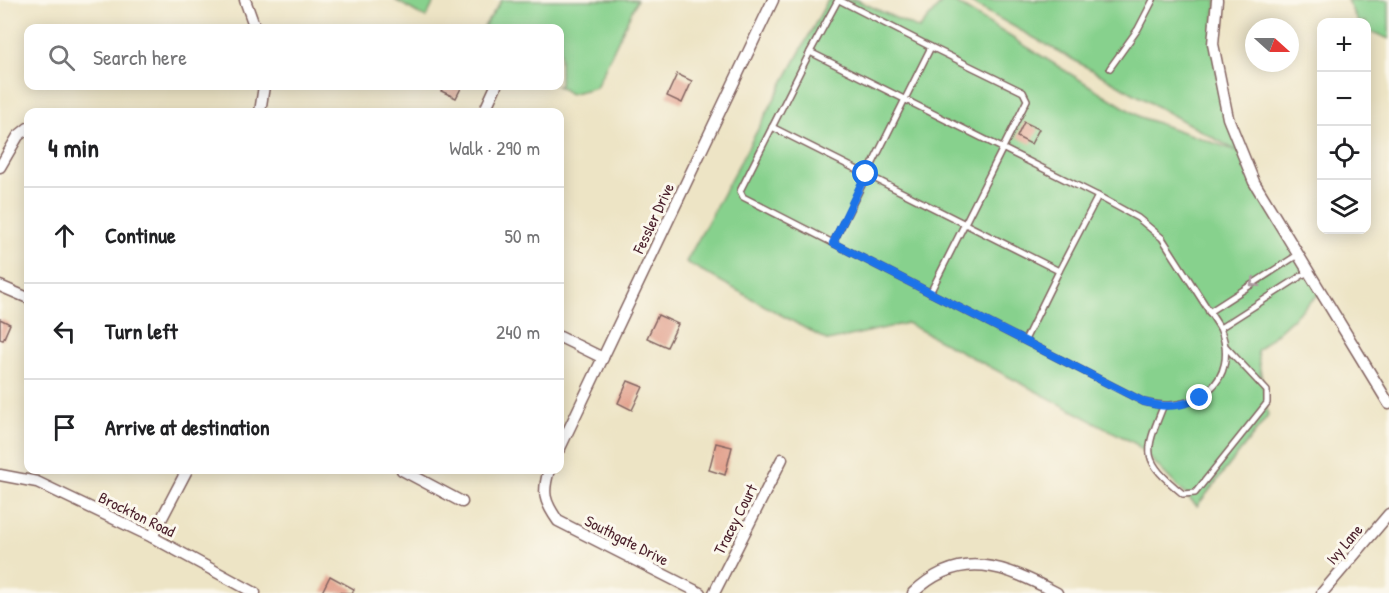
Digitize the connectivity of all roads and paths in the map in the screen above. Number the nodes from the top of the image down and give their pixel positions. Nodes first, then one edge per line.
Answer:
1 (245, 0) edge
2 (773, 0) edge
3 (838, 0) edge
4 (1153, 0) edge
5 (1217, 0) edge
6 (254, 24) edge
7 (931, 47) junction
8 (810, 52) junction
9 (1110, 68) dead end
10 (263, 90) edge
11 (494, 90) edge
12 (905, 100) junction
13 (261, 108) edge
14 (486, 108) edge
15 (772, 127) junction
16 (24, 131) edge
17 (1004, 149) junction
18 (0, 167) edge
19 (866, 174) junction
20 (1098, 196) junction
21 (965, 224) junction
22 (833, 243) junction
23 (1299, 255) junction
24 (1059, 271) junction
25 (1309, 271) junction
26 (0, 286) edge
27 (930, 293) junction
28 (24, 296) edge
29 (1209, 312) junction
30 (1220, 328) junction
31 (564, 339) edge
32 (1025, 340) junction
33 (1226, 347) junction
34 (603, 358) junction
35 (1389, 404) edge
36 (1163, 407) junction
37 (564, 440) edge
38 (782, 459) dead end
39 (185, 474) edge
40 (410, 474) edge
41 (548, 474) edge
42 (0, 475) edge
43 (462, 502) dead end
44 (1389, 514) edge
45 (152, 537) junction
46 (255, 593) edge
47 (700, 593) edge
48 (714, 593) edge
49 (913, 593) edge
50 (1057, 593) edge
51 (1322, 593) edge

1 - 6 street
2 - 34 street, Fessler Drive
3 - 7 lane
3 - 8 lane
4 - 9 lane
5 - 23 street
7 - 12 lane
7 - 17 lane
8 - 12 lane
8 - 15 lane
10 - 13 street
11 - 14 street
12 - 17 lane
12 - 19 lane
15 - 19 lane
15 - 22 lane
16 - 18 street
17 - 20 lane
17 - 21 lane
19 - 21 lane
19 - 22 lane
20 - 24 lane
20 - 29 lane
21 - 24 lane
21 - 27 lane
22 - 27 lane
23 - 25 street
23 -> 29 lane
24 - 32 lane
25 - 30 lane
25 - 35 street
26 - 28 street
27 - 32 lane
29 - 30 lane
30 - 33 lane
31 - 34 street
32 - 36 lane
33 - 36 lane
33 - 36 lane
34 - 37 street, Fessler Drive
38 - 48 street, Tracey Court
39 - 45 street
40 - 43 street
41 - 47 street, Southgate Drive
42 - 45 street, Brockton Road
44 - 51 street, Ivy Lane
45 - 46 street, Brockton Road
49 - 50 street

